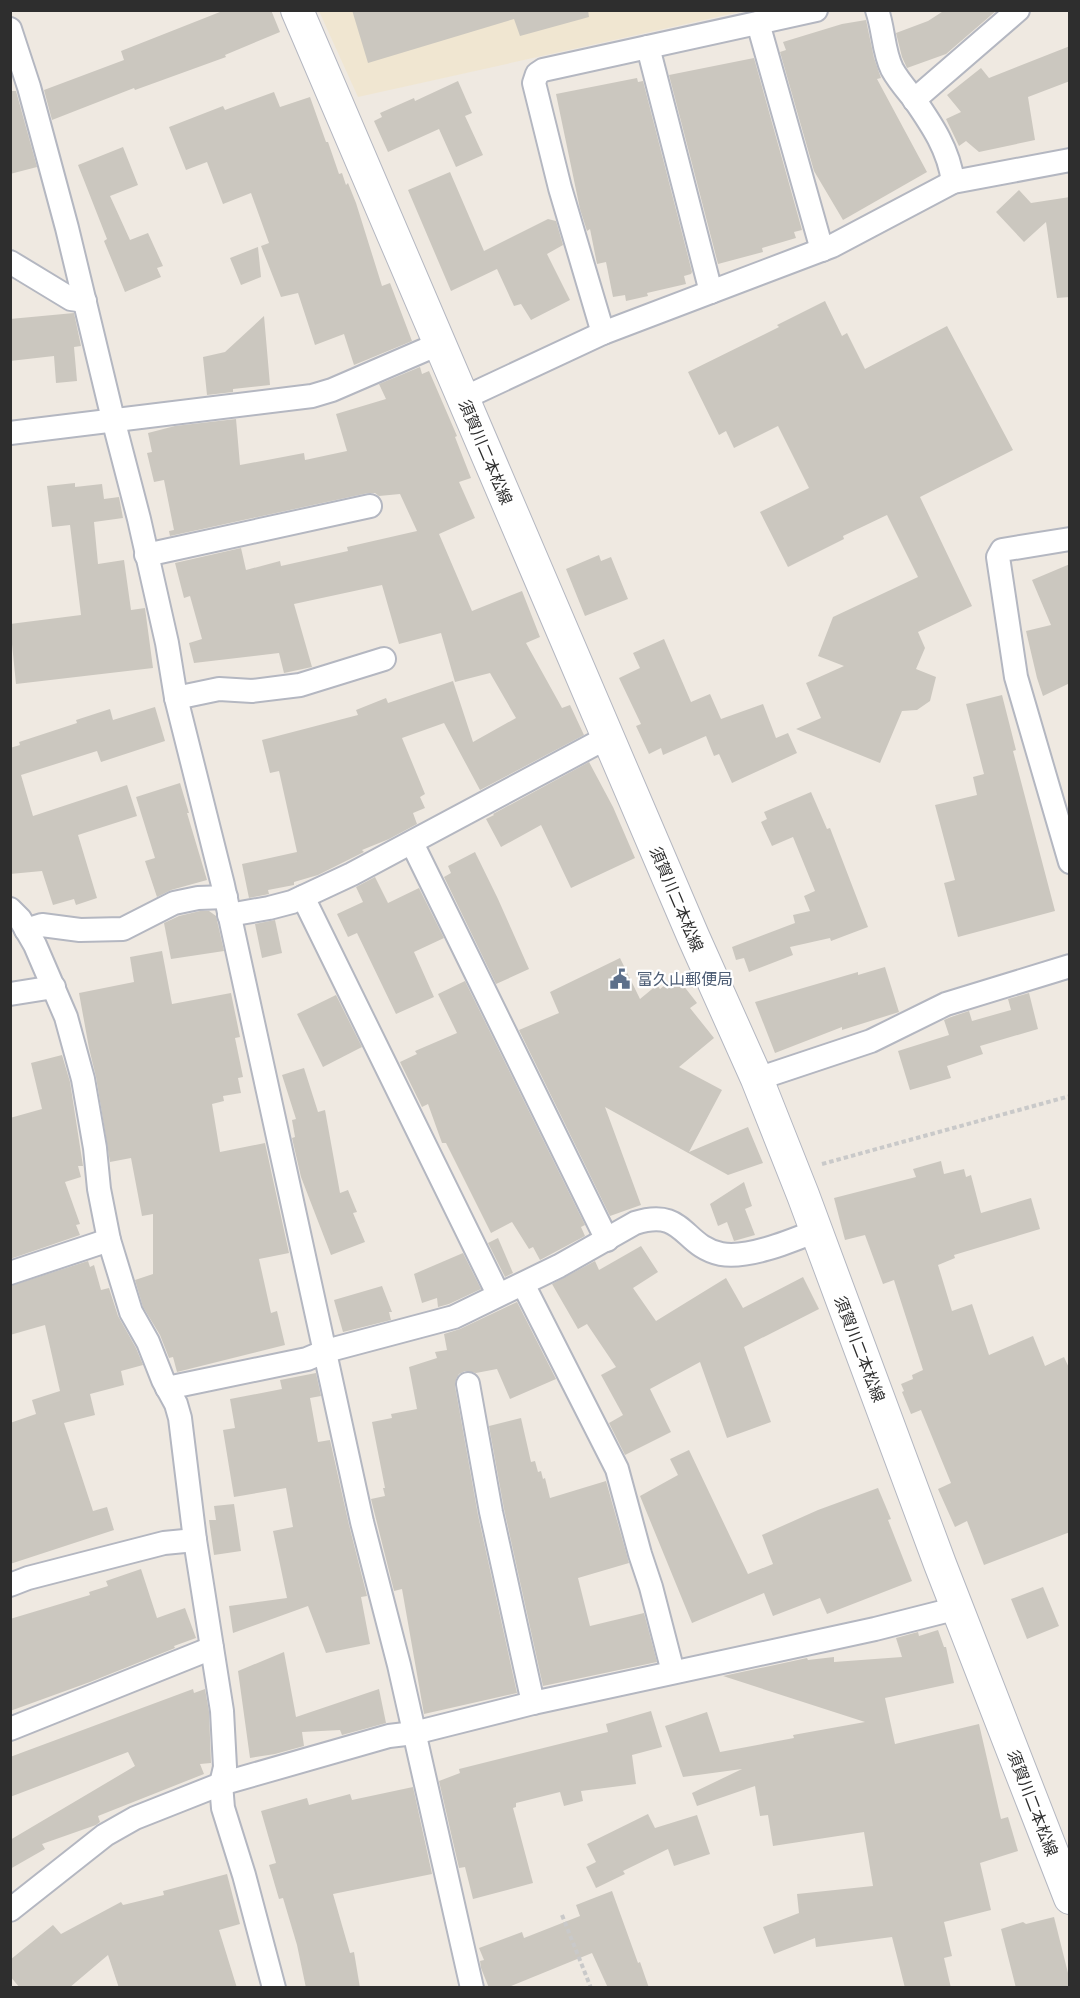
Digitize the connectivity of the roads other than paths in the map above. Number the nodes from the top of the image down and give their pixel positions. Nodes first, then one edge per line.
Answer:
1 (297, 10) edge
2 (816, 10) edge
3 (877, 10) edge
4 (1018, 10) edge
5 (758, 23) junction
6 (10, 29) edge
7 (648, 47) junction
8 (914, 100) junction
9 (1070, 160) edge
10 (953, 182) junction
11 (822, 250) junction
12 (10, 262) edge
13 (711, 292) junction
14 (85, 301) junction
15 (603, 333) junction
16 (441, 343) junction
17 (464, 398) junction
18 (112, 419) junction
19 (10, 433) edge
20 (370, 506) dead end
21 (1070, 539) edge
22 (146, 555) junction
23 (384, 659) dead end
24 (176, 698) junction
25 (608, 737) junction
26 (411, 843) junction
27 (1070, 862) edge
28 (303, 897) junction
29 (227, 906) junction
30 (10, 909) edge
31 (26, 930) junction
32 (1070, 966) edge
33 (54, 987) junction
34 (10, 994) edge
35 (757, 1079) junction
36 (816, 1231) junction
37 (109, 1240) junction
38 (606, 1240) junction
39 (10, 1273) edge
40 (523, 1284) junction
41 (498, 1294) junction
42 (326, 1351) junction
43 (468, 1384) dead end
44 (167, 1388) junction
45 (195, 1540) junction
46 (10, 1585) edge
47 (958, 1608) junction
48 (212, 1648) junction
49 (673, 1672) junction
50 (533, 1703) junction
51 (10, 1729) edge
52 (414, 1733) junction
53 (221, 1784) junction
54 (1070, 1898) edge
55 (10, 1910) edge
56 (274, 1988) edge
57 (472, 1988) edge

1 - 16 main road, 須賀川二本松線
2 - 5 street
3 - 8 street
4 - 8 street
5 - 7 street
5 - 11 street
6 - 14 street
7 - 13 street
7 - 15 street
8 - 10 street
9 - 10 street
10 - 11 street
11 - 13 street
12 - 14 street
13 - 15 street
14 - 18 street
15 - 17 street
16 - 17 main road, 須賀川二本松線
16 - 18 street
17 - 25 main road, 須賀川二本松線
18 - 19 street
18 - 22 street
20 - 22 street
21 - 27 street
22 - 24 street
23 - 24 street
24 - 29 street
25 - 26 street
25 - 35 main road, 須賀川二本松線
26 - 28 street
26 - 38 street
28 - 29 street
28 - 41 street
29 - 31 street
29 - 42 street
30 - 31 street
31 - 33 street
32 - 35 street
33 - 34 street
33 - 37 street
35 - 36 main road, 須賀川二本松線
36 - 38 street
36 - 47 main road, 須賀川二本松線
37 - 39 street
37 - 44 street
38 - 40 street
40 - 41 street
40 - 49 street
41 - 42 street
42 - 44 street
42 - 52 street
43 - 50 street
44 - 45 street
45 - 46 street
45 - 48 street
47 - 49 street
47 - 54 main road, 須賀川二本松線
48 - 51 street
48 - 53 street
49 - 50 street
50 - 52 street
52 - 53 street
52 - 57 street
53 - 55 street
53 - 56 street

